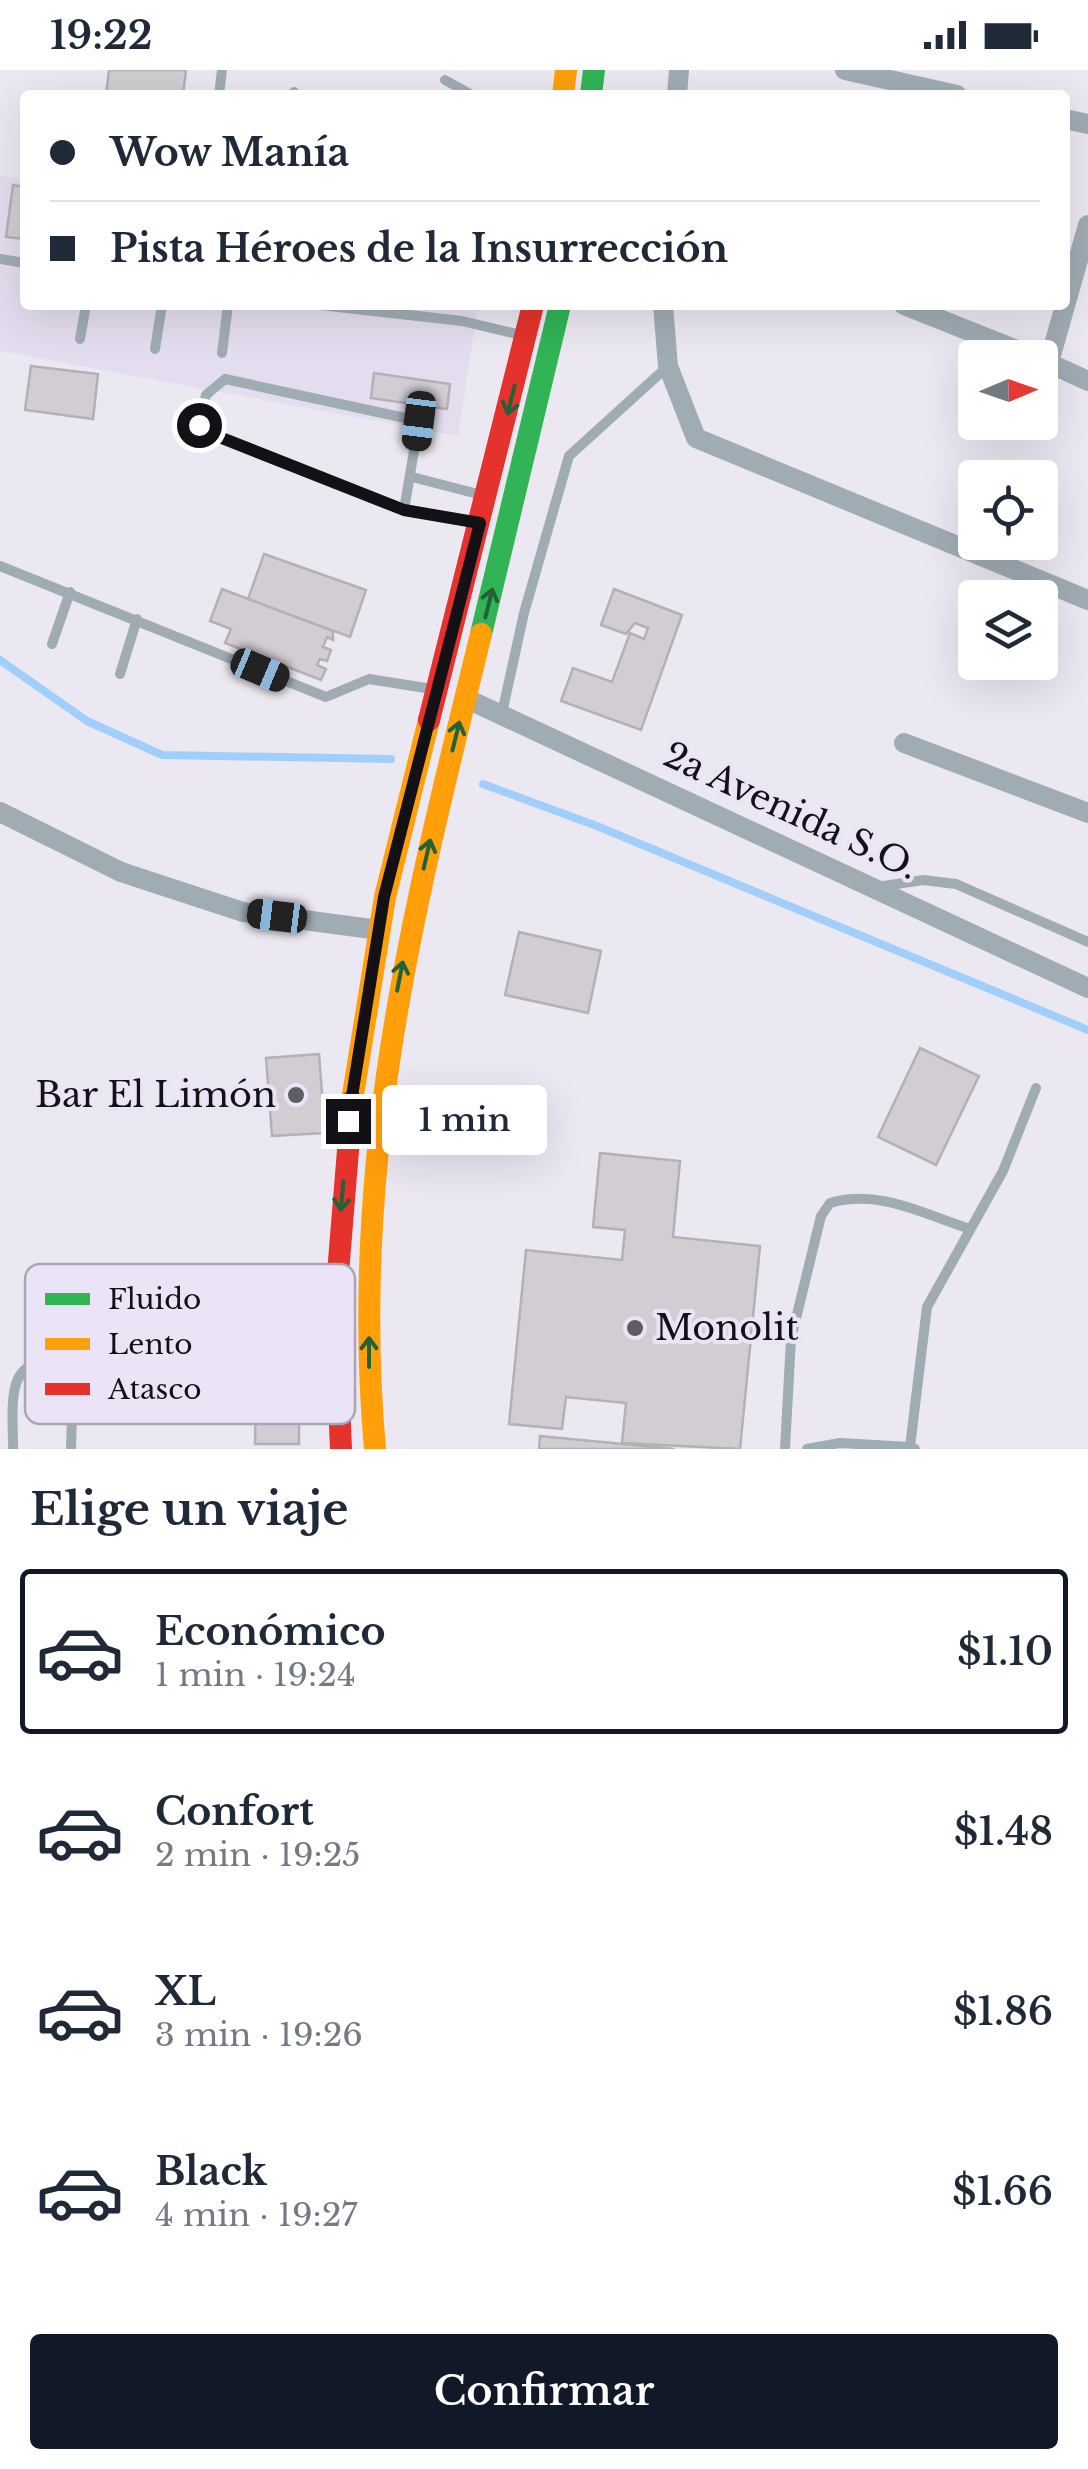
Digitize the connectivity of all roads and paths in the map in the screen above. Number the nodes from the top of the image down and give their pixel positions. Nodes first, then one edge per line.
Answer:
1 (845, 70) edge
2 (445, 80) dead end
3 (463, 90) edge
4 (935, 90) edge
5 (1088, 226) edge
6 (1070, 278) edge
7 (85, 310) edge
8 (161, 310) edge
9 (227, 310) edge
10 (364, 310) edge
11 (532, 310) edge
12 (559, 310) edge
13 (663, 310) edge
14 (917, 310) edge
15 (1059, 310) edge
16 (526, 336) junction
17 (80, 338) dead end
18 (993, 340) edge
19 (1049, 340) edge
20 (155, 348) dead end
21 (222, 353) dead end
22 (668, 366) junction
23 (1058, 367) edge
24 (1088, 381) edge
25 (412, 478) junction
26 (487, 496) junction
27 (404, 510) junction
28 (480, 523) junction
29 (0, 566) edge
30 (70, 592) junction
31 (1088, 600) edge
32 (137, 619) junction
33 (52, 644) dead end
34 (120, 674) dead end
35 (438, 690) junction
36 (465, 698) junction
37 (502, 713) junction
38 (904, 744) dead end
39 (0, 812) edge
40 (1088, 813) edge
41 (877, 886) junction
42 (379, 930) junction
43 (1088, 942) edge
44 (1088, 988) edge
45 (1036, 1088) dead end
46 (967, 1228) junction
47 (336, 1264) edge
48 (25, 1369) edge
49 (72, 1424) edge
50 (339, 1424) edge
51 (913, 1448) edge
52 (13, 1449) edge
53 (71, 1449) edge
54 (341, 1449) edge
55 (375, 1449) edge
56 (786, 1449) edge
57 (807, 1449) edge

1 - 4 street
2 - 3 lane
5 - 6 street
7 - 17 lane
8 - 20 lane
9 - 21 lane
10 - 16 lane
11 - 16 main road
36 -> 12 main road
13 - 22 street
14 - 18 street
15 - 19 street
16 -> 26 main road
22 - 31 street
22 - 37 lane
23 - 24 street
25 - 26 lane
25 - 27 lane
25 - 27 lane
26 - 28 main road
27 - 28 lane
28 - 35 main road
29 - 30 lane
30 - 32 lane
30 - 33 lane
32 - 34 lane
32 - 35 lane
35 - 42 main road
36 - 37 street, 2a Avenida S.O.
55 -> 36 main road
37 - 41 street, 2a Avenida S.O.
38 - 40 street
39 - 42 street
41 - 43 lane
41 - 44 street, 2a Avenida S.O.
42 -> 47 main road
45 - 46 lane
46 - 51 lane
46 - 56 lane
48 - 52 lane
49 - 53 lane
50 -> 54 main road
51 - 57 lane

